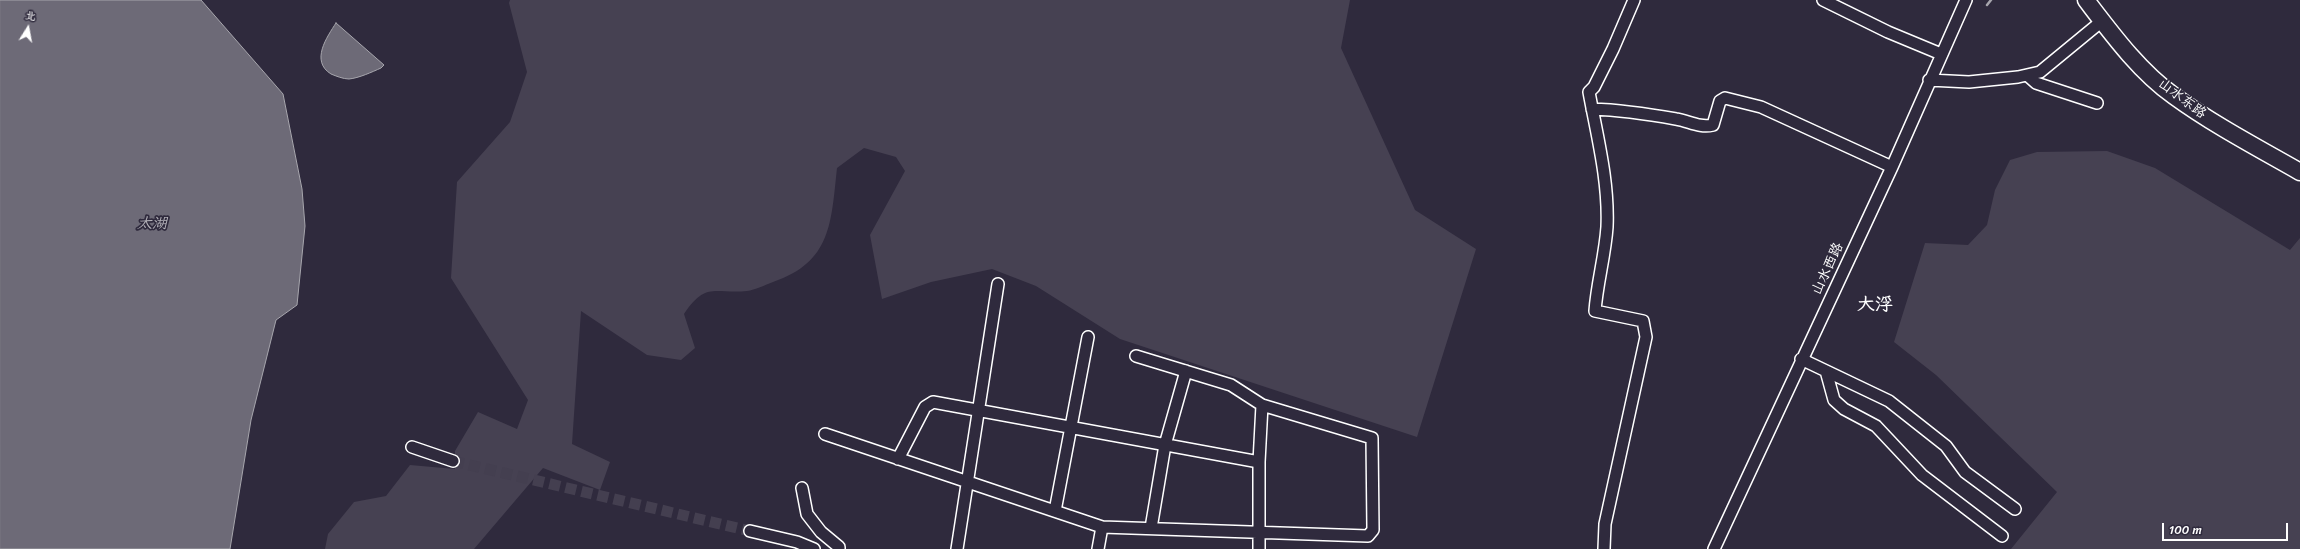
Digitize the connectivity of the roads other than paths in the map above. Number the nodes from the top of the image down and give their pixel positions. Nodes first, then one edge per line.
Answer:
1 (1634, 0) edge
2 (1823, 0) edge
3 (1966, 0) edge
4 (2086, 0) edge
5 (2102, 21) junction
6 (1941, 54) junction
7 (2027, 75) junction
8 (1929, 80) junction
9 (2098, 103) dead end
10 (1592, 109) junction
11 (1892, 167) junction
12 (2300, 172) edge
13 (998, 284) dead end
14 (1088, 337) dead end
15 (1136, 356) dead end
16 (1801, 359) junction
17 (1186, 371) junction
18 (1826, 371) junction
19 (1262, 405) junction
20 (978, 410) junction
21 (1069, 428) junction
22 (826, 434) dead end
23 (1165, 445) junction
24 (412, 447) dead end
25 (898, 458) junction
26 (453, 461) tunnel mouth
27 (1259, 462) junction
28 (968, 482) junction
29 (802, 488) dead end
30 (2015, 510) dead end
31 (1055, 511) junction
32 (1102, 527) junction
33 (1151, 528) junction
34 (750, 531) tunnel mouth
35 (1259, 532) junction
36 (2002, 536) dead end
37 (814, 549) edge
38 (839, 549) edge
39 (958, 549) edge
40 (1098, 549) edge
41 (1259, 549) edge
42 (1604, 549) edge
43 (1714, 549) edge

1 - 10 street
2 - 6 street
3 - 6 street, 山水西路
4 - 5 highway, 山水东路
5 - 7 street
5 - 12 highway, 山水东路
6 - 8 street, 山水西路
7 - 8 street
7 - 9 street
8 - 11 street, 山水西路
10 - 11 street
10 - 42 street
11 - 16 street, 山水西路
13 - 20 street
14 - 21 street
15 - 17 street
16 - 18 street
16 - 43 street, 山水西路
17 - 19 street
17 - 23 street
18 - 30 street
18 - 36 street
19 - 27 street
19 - 35 street
20 - 21 street
20 - 25 street
20 - 28 street
21 - 23 street
21 - 31 street
22 - 25 street
23 - 27 street
23 - 33 street
24 - 26 street
25 - 28 street
27 - 35 street
28 - 31 street
28 - 39 street
29 - 38 street
31 - 32 street
32 - 33 street
32 - 40 street
33 - 35 street
34 - 37 street
35 - 41 street

